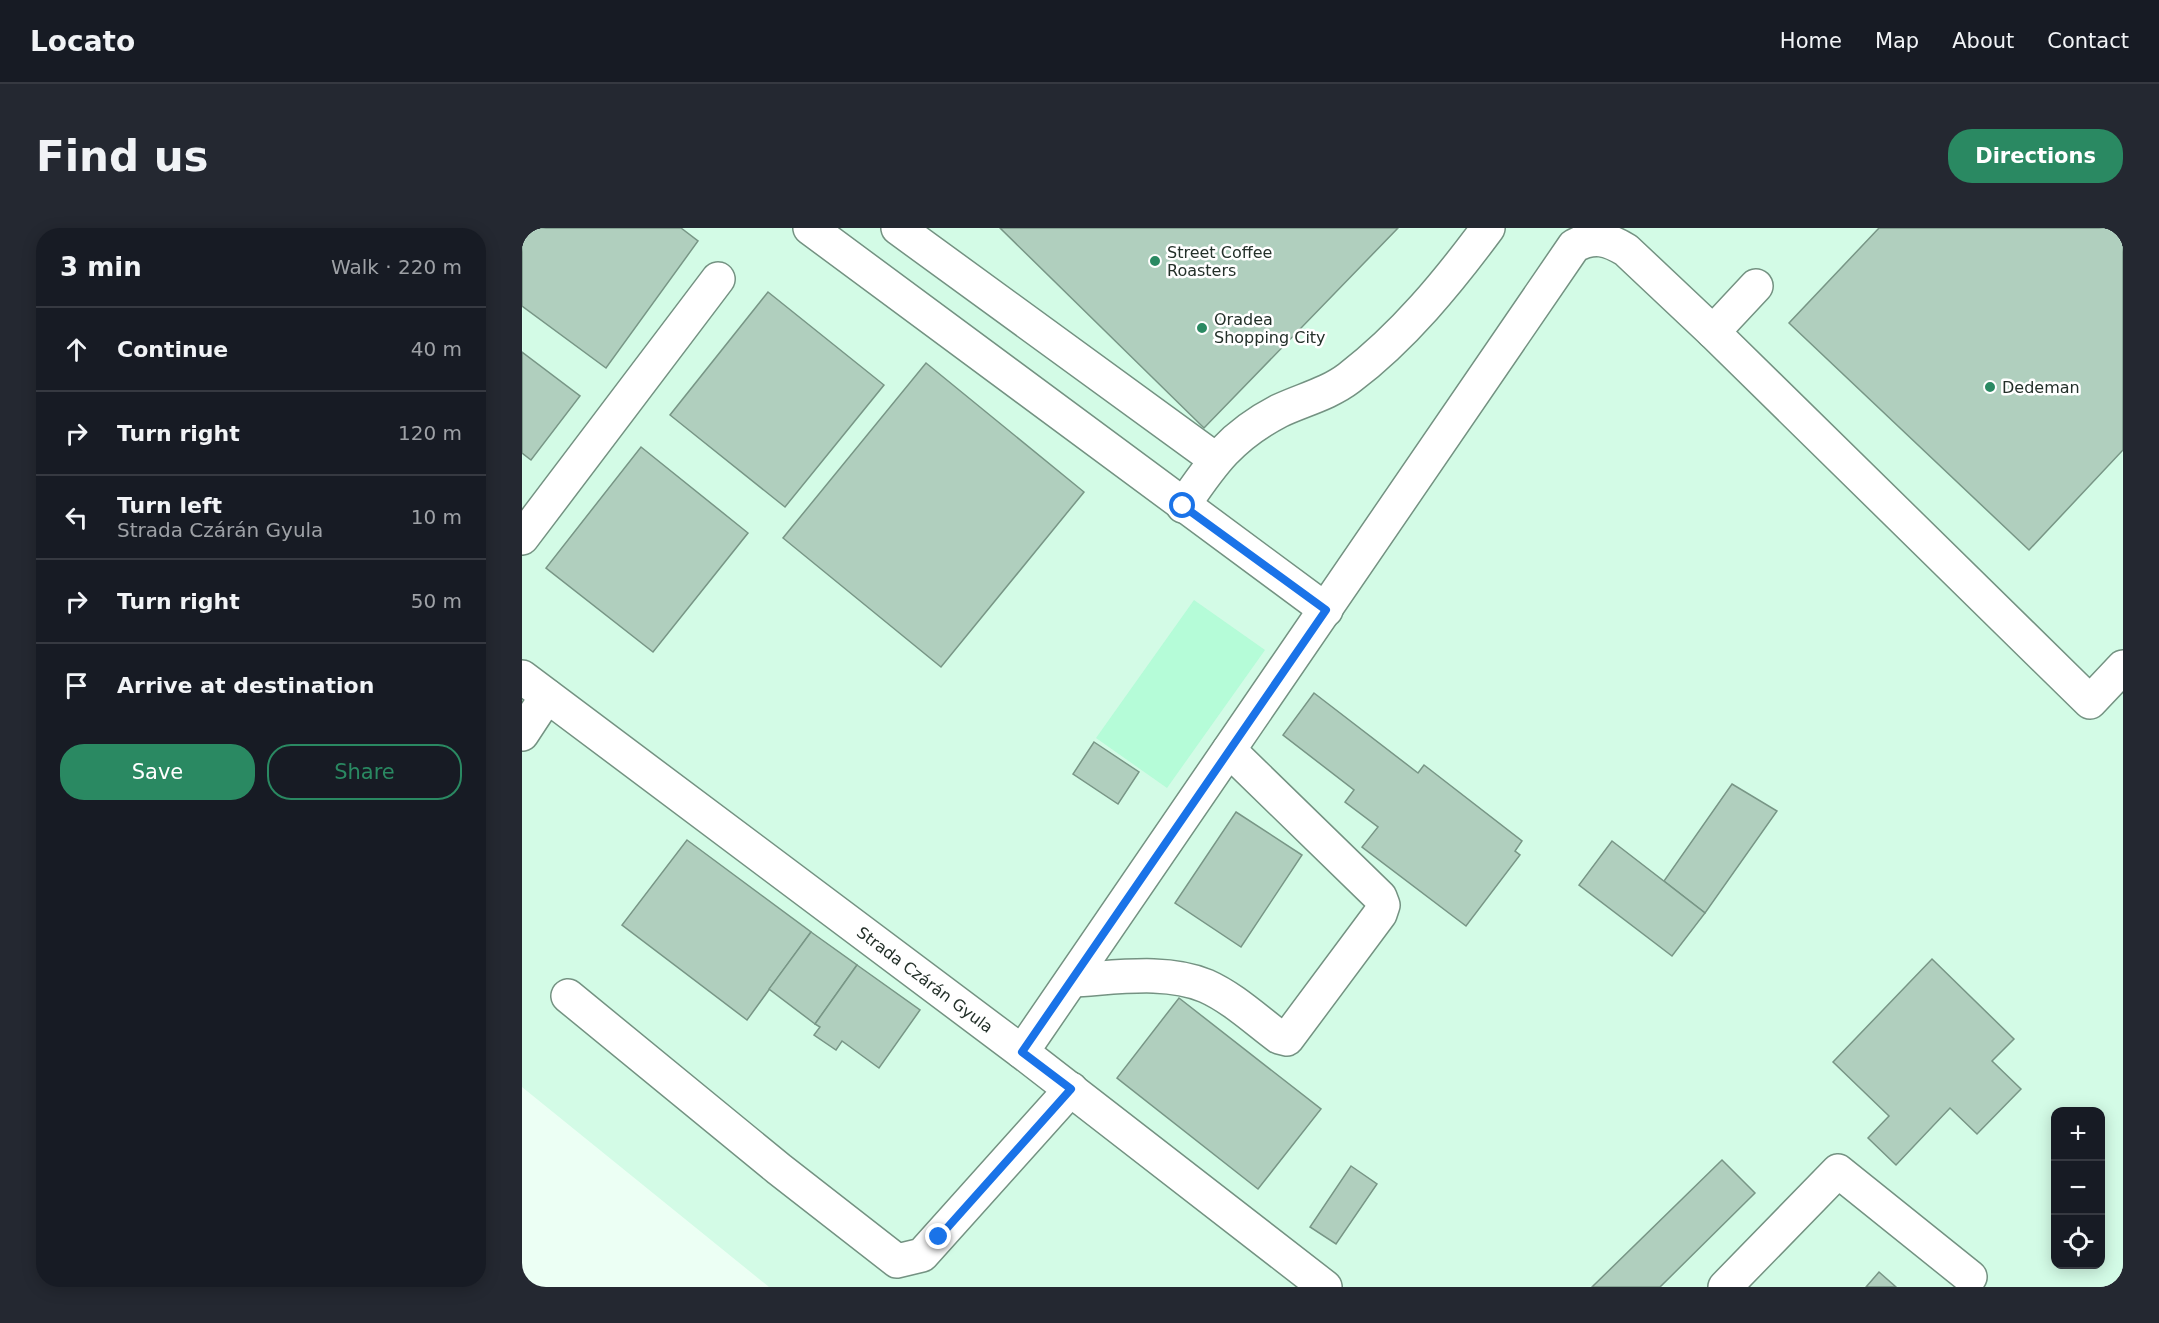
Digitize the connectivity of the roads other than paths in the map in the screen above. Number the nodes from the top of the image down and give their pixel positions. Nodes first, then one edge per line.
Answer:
1 (810, 228) edge
2 (898, 228) edge
3 (1488, 228) edge
4 (718, 279) dead end
5 (1756, 286) dead end
6 (1713, 332) junction
7 (1215, 459) junction
8 (1183, 506) junction
9 (522, 538) edge
10 (1326, 610) junction
11 (2123, 667) edge
12 (535, 687) edge
13 (522, 734) edge
14 (1229, 750) junction
15 (1072, 980) junction
16 (568, 996) dead end
17 (1022, 1052) junction
18 (1071, 1089) junction
19 (1970, 1277) dead end
20 (1325, 1287) edge
21 (1725, 1287) edge

1 - 8 street
2 - 7 street
3 - 7 street
4 - 9 street
5 - 6 street
6 - 10 street
6 - 11 street
7 - 8 street
8 - 10 street
10 - 14 street
12 - 13 street
12 - 17 street, Strada Czárán Gyula
14 - 15 street
14 - 15 street
15 - 17 street
16 - 18 street
17 - 18 street, Strada Czárán Gyula
18 - 20 street, Strada Czárán Gyula
19 - 21 street

